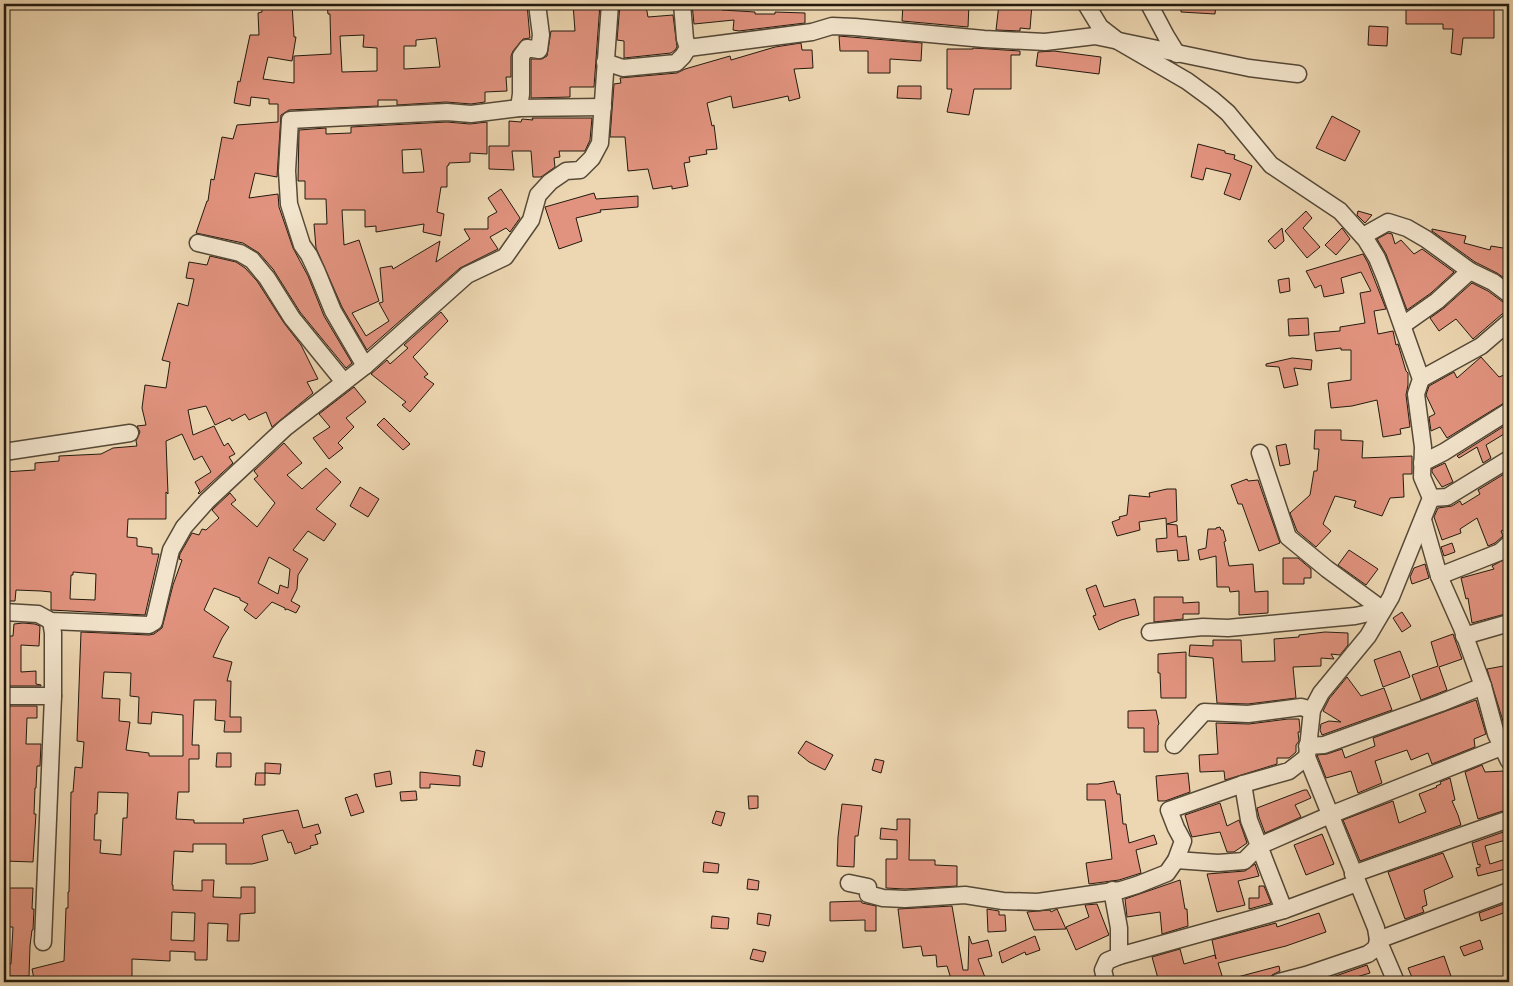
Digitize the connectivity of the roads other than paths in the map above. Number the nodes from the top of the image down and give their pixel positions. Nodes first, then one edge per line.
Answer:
1 (537, 4) edge
2 (610, 4) edge
3 (682, 4) edge
4 (1086, 4) edge
5 (1149, 4) edge
6 (1118, 41) junction
7 (688, 48) junction
8 (1177, 54) junction
9 (605, 62) junction
10 (1298, 74) dead end
11 (603, 107) junction
12 (519, 108) junction
13 (1363, 236) junction
14 (198, 243) dead end
15 (1470, 271) junction
16 (1509, 294) edge
17 (1509, 322) edge
18 (1403, 326) junction
19 (365, 366) junction
20 (1421, 378) junction
21 (344, 382) junction
22 (1509, 411) edge
23 (130, 433) dead end
24 (4, 452) edge
25 (1260, 453) dead end
26 (1509, 459) edge
27 (1422, 463) junction
28 (1432, 498) junction
29 (1423, 520) junction
30 (1509, 544) edge
31 (1439, 576) junction
32 (1383, 610) junction
33 (4, 612) edge
34 (51, 621) junction
35 (1509, 623) edge
36 (1150, 632) dead end
37 (1464, 636) junction
38 (1483, 686) junction
39 (4, 696) edge
40 (53, 696) junction
41 (1312, 710) junction
42 (1174, 745) dead end
43 (1507, 751) edge
44 (1307, 752) junction
45 (1243, 784) junction
46 (1330, 815) junction
47 (1509, 819) edge
48 (1259, 846) junction
49 (1176, 860) junction
50 (1355, 878) junction
51 (849, 883) dead end
52 (1112, 890) junction
53 (1509, 891) edge
54 (1284, 910) junction
55 (1378, 940) junction
56 (43, 942) dead end
57 (1120, 956) junction
58 (1106, 982) edge
59 (1279, 982) edge
60 (1396, 982) edge

1 - 12 street
2 - 9 street
3 - 7 street
4 - 6 street
5 - 8 street
6 - 7 street
6 - 8 street
6 - 13 street
7 - 9 street
8 - 10 street
9 - 11 street
11 - 12 street
11 - 19 street
12 - 19 street
13 - 15 street
13 - 18 street
14 - 21 street
15 - 16 street
15 - 18 street
17 - 20 street
18 - 20 street
19 - 21 street
20 - 27 street
21 - 34 street
22 - 27 street
23 - 24 street
25 - 32 street
26 - 28 street
27 - 28 street
28 - 29 street
29 - 31 street
29 - 32 street
30 - 31 street
31 - 37 street
32 - 36 street
32 - 41 street
33 - 34 street
34 - 40 street
35 - 37 street
37 - 38 street
38 - 43 street
38 - 44 street
39 - 40 street
40 - 56 street
41 - 42 street
41 - 44 street
43 - 46 street
44 - 45 street
44 - 46 street
45 - 48 street
45 - 49 street
46 - 48 street
46 - 50 street
47 - 50 street
48 - 49 street
48 - 54 street
49 - 52 street
50 - 54 street
50 - 55 street
51 - 52 street
52 - 57 street
53 - 55 street
54 - 57 street
55 - 59 street
55 - 60 street
57 - 58 street

